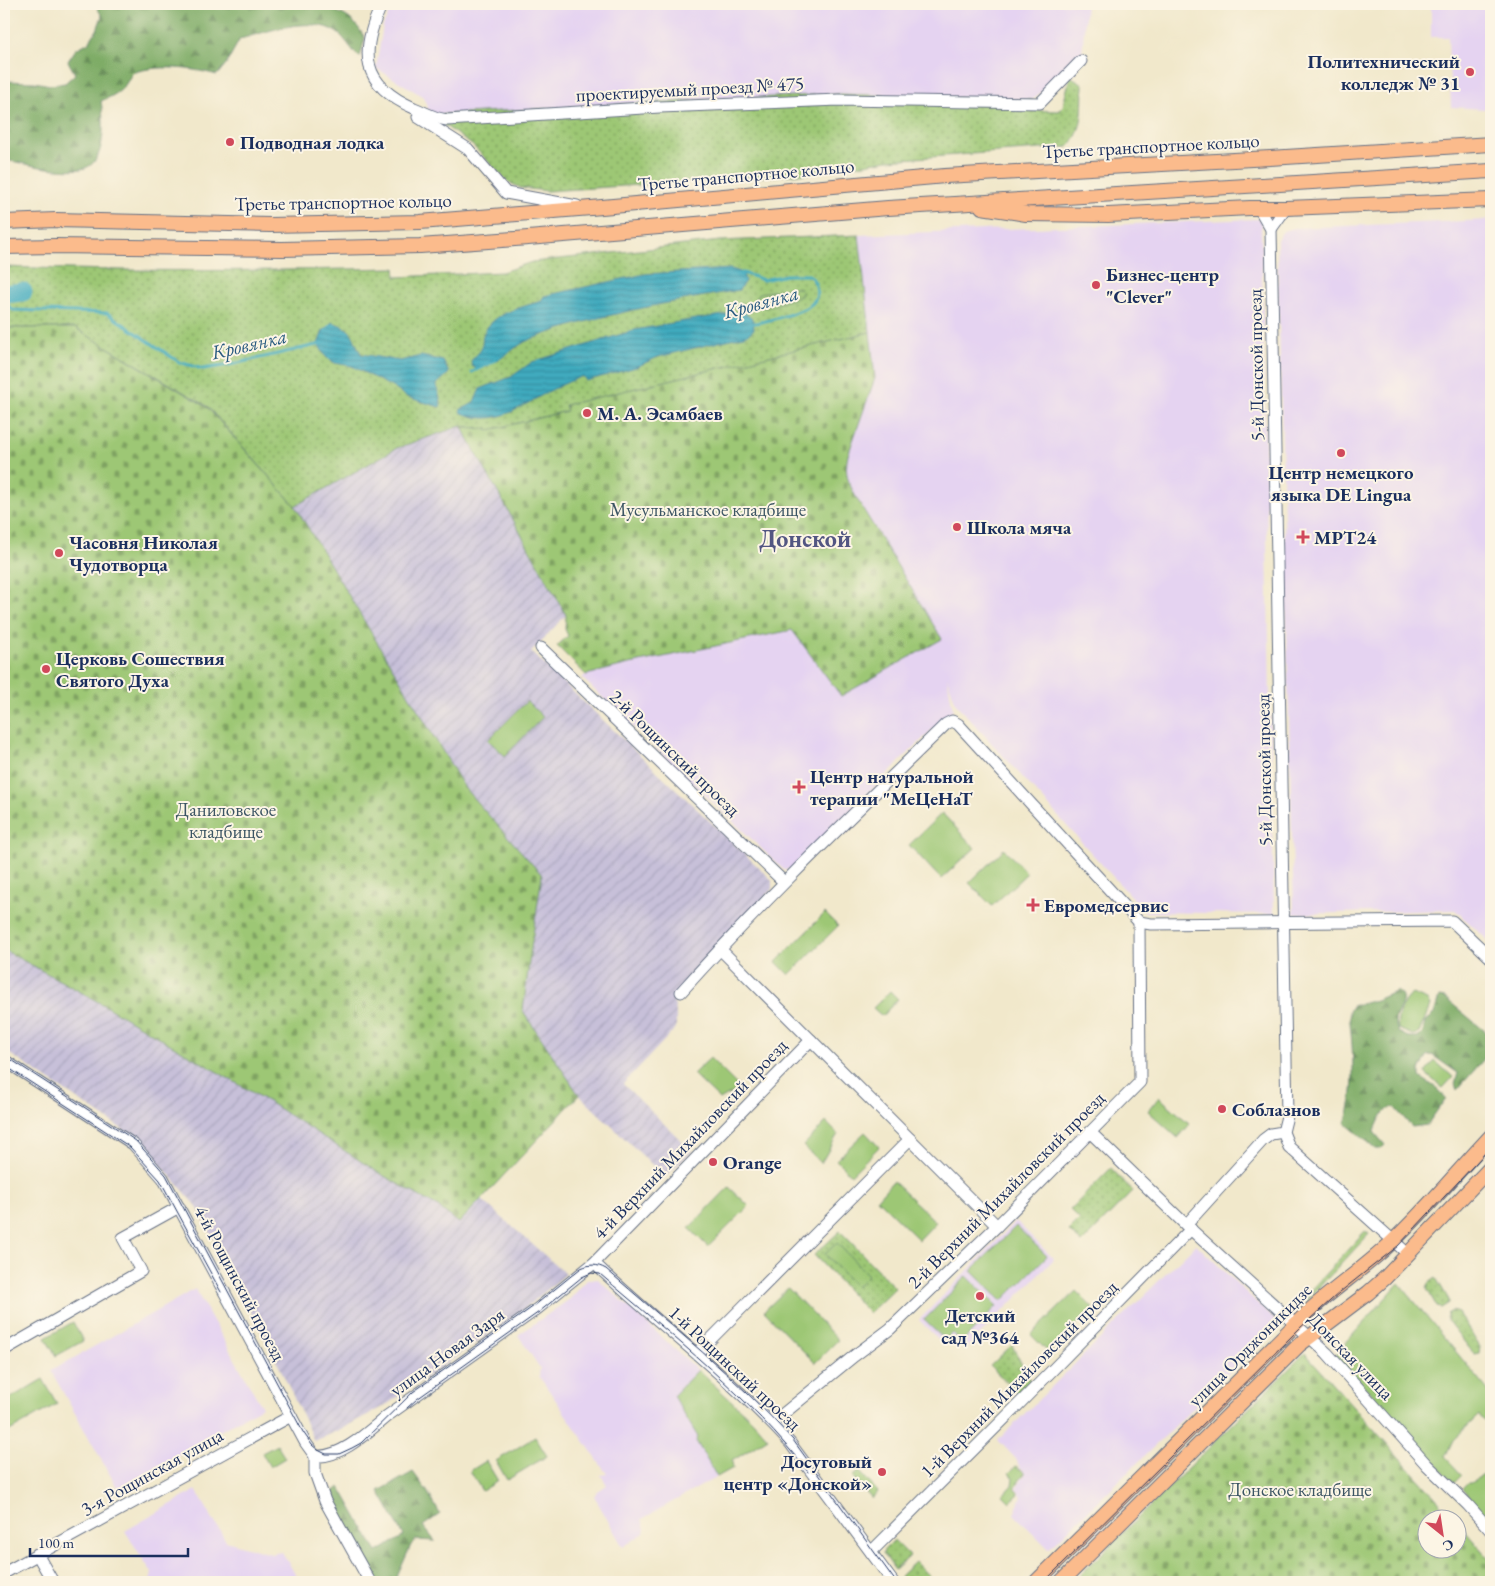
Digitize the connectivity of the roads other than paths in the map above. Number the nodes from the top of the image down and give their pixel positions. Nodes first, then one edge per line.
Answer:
1 (382, 4) edge
2 (1081, 61) dead end
3 (400, 102) junction
4 (1491, 144) edge
5 (1491, 171) edge
6 (1491, 200) edge
7 (954, 203) junction
8 (591, 208) junction
9 (1259, 208) junction
10 (1286, 208) junction
11 (4, 222) edge
12 (1271, 230) junction
13 (4, 247) edge
14 (541, 648) dead end
15 (784, 882) junction
16 (1139, 922) junction
17 (1284, 923) junction
18 (720, 949) junction
19 (1491, 958) edge
20 (681, 992) dead end
21 (811, 1040) junction
22 (4, 1060) edge
23 (1090, 1132) junction
24 (1283, 1132) junction
25 (1491, 1136) edge
26 (910, 1138) junction
27 (1491, 1167) edge
28 (180, 1208) junction
29 (997, 1226) junction
30 (1188, 1227) junction
31 (1393, 1241) junction
32 (1408, 1254) junction
33 (594, 1263) junction
34 (1296, 1324) junction
35 (1310, 1336) junction
36 (4, 1350) edge
37 (697, 1353) junction
38 (291, 1416) junction
39 (772, 1423) junction
40 (315, 1456) junction
41 (1491, 1530) edge
42 (871, 1552) junction
43 (38, 1554) junction
44 (4, 1573) edge
45 (53, 1582) edge
46 (370, 1582) edge
47 (893, 1582) edge
48 (1036, 1582) edge
49 (1062, 1582) edge

1 - 3 street, проектируемый проезд № 475
2 - 3 street, проектируемый проезд № 475
3 - 8 street
4 - 8 main road, Третье транспортное кольцо
5 - 7 main road
6 - 10 main road
7 - 9 main road
7 - 13 main road
8 - 11 main road, Третье транспортное кольцо
9 - 10 main road
9 - 12 street, 5-й Донской проезд
10 - 12 street
12 - 17 street, 5-й Донской проезд
14 - 15 street, 2-й Рощинский проезд
15 - 16 street
15 - 18 street
16 - 17 street
16 - 23 street, 2-й Верхний Михайловский проезд
17 - 19 street
17 - 24 street, 5-й Донской проезд
18 - 20 street
18 - 21 street
21 - 26 street
21 - 33 street, 4-й Верхний Михайловский проезд
22 - 28 street, 4-й Рощинский проезд
23 - 29 street, 2-й Верхний Михайловский проезд
23 - 30 street, Донская улица
24 - 30 street, 1-й Верхний Михайловский проезд
24 - 31 street
25 - 31 main road, улица Орджоникидзе
26 - 29 street
26 - 37 street
27 - 32 main road, улица Орджоникидзе
28 - 36 street
28 - 38 street, 4-й Рощинский проезд
29 - 39 street, 2-й Верхний Михайловский проезд
30 - 34 street, Донская улица
30 - 42 street, 1-й Верхний Михайловский проезд
31 - 32 street
31 - 34 main road, улица Орджоникидзе
32 - 35 main road, улица Орджоникидзе
33 - 37 street, 1-й Рощинский проезд
33 - 40 street, улица Новая Заря
34 - 35 street, Донская улица
34 - 48 main road, улица Орджоникидзе
35 - 41 street, Донская улица
35 - 49 main road, улица Орджоникидзе
37 - 39 street, 1-й Рощинский проезд
38 - 40 street, 4-й Рощинский проезд
38 - 43 street, 3-я Рощинская улица
39 - 42 street, 1-й Рощинский проезд
40 - 46 street, 4-й Рощинский проезд
42 - 47 street, 1-й Рощинский проезд
43 - 44 street, 3-я Рощинская улица
43 - 45 street

